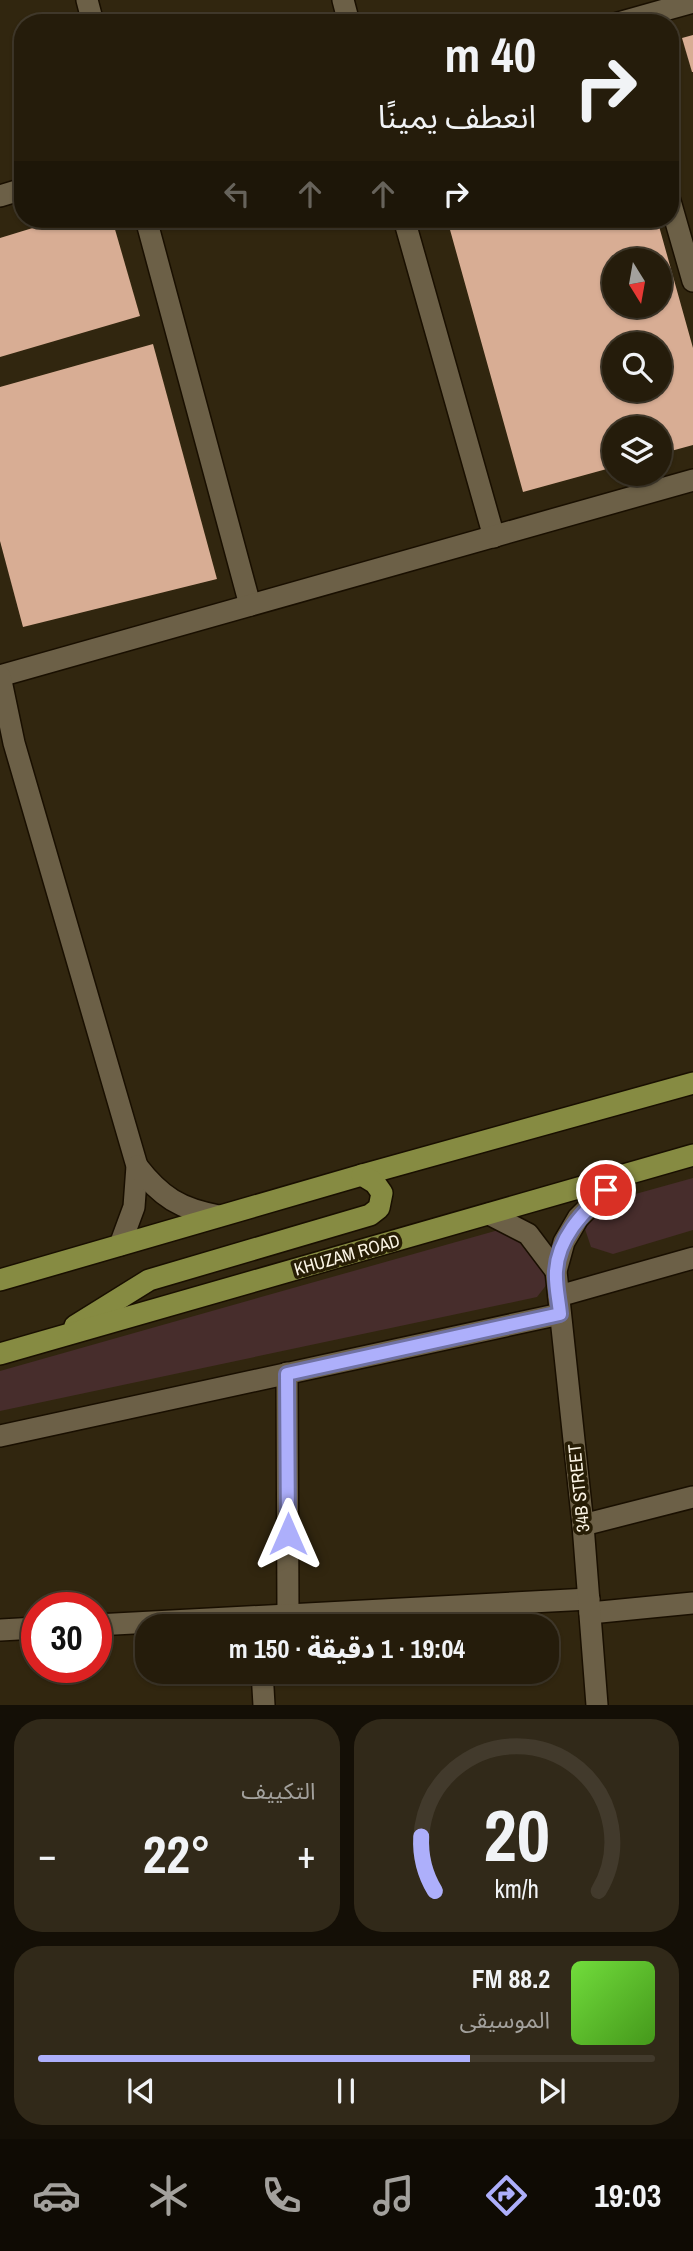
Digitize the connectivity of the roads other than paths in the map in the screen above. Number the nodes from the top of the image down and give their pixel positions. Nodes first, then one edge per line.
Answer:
1 (693, 2) edge
2 (651, 14) edge
3 (148, 228) edge
4 (407, 228) edge
5 (678, 228) edge
6 (693, 281) edge
7 (693, 480) edge
8 (494, 537) junction
9 (250, 605) junction
10 (0, 676) edge
11 (9, 763) edge
12 (693, 1083) edge
13 (693, 1155) edge
14 (137, 1167) junction
15 (362, 1175) junction
16 (620, 1176) junction
17 (489, 1214) junction
18 (219, 1216) junction
19 (120, 1245) junction
20 (693, 1258) edge
21 (556, 1271) junction
22 (0, 1280) edge
23 (559, 1305) junction
24 (52, 1340) junction
25 (0, 1354) edge
26 (287, 1374) junction
27 (0, 1436) edge
28 (693, 1497) edge
29 (583, 1525) junction
30 (693, 1603) edge
31 (589, 1606) junction
32 (284, 1614) edge
33 (415, 1614) edge
34 (135, 1624) edge
35 (112, 1625) edge
36 (21, 1629) edge
37 (0, 1630) edge
38 (263, 1684) edge
39 (264, 1705) edge
40 (597, 1705) edge

1 - 2 street
3 - 9 street
4 - 8 street
5 - 6 street
7 - 8 street
8 - 9 street
9 - 10 street
10 - 11 street
11 - 14 street
12 - 15 main road
13 - 16 main road, KHUZAM ROAD
14 - 18 street
14 - 19 street
15 - 18 main road
15 - 24 main road
16 - 17 main road, KHUZAM ROAD
16 - 21 street, 34B STREET
17 - 21 street
17 - 24 main road, KHUZAM ROAD
18 - 19 main road
19 - 22 main road
20 - 23 street
21 - 23 street, 34B STREET
23 - 26 street
23 - 29 street, 34B STREET
24 - 25 main road, KHUZAM ROAD
26 - 27 street
26 - 32 street
28 - 29 street
29 - 31 street, 34B STREET
30 - 31 street
31 - 33 street
31 - 40 street, 34B STREET
34 - 35 street
36 - 37 street
38 - 39 street

